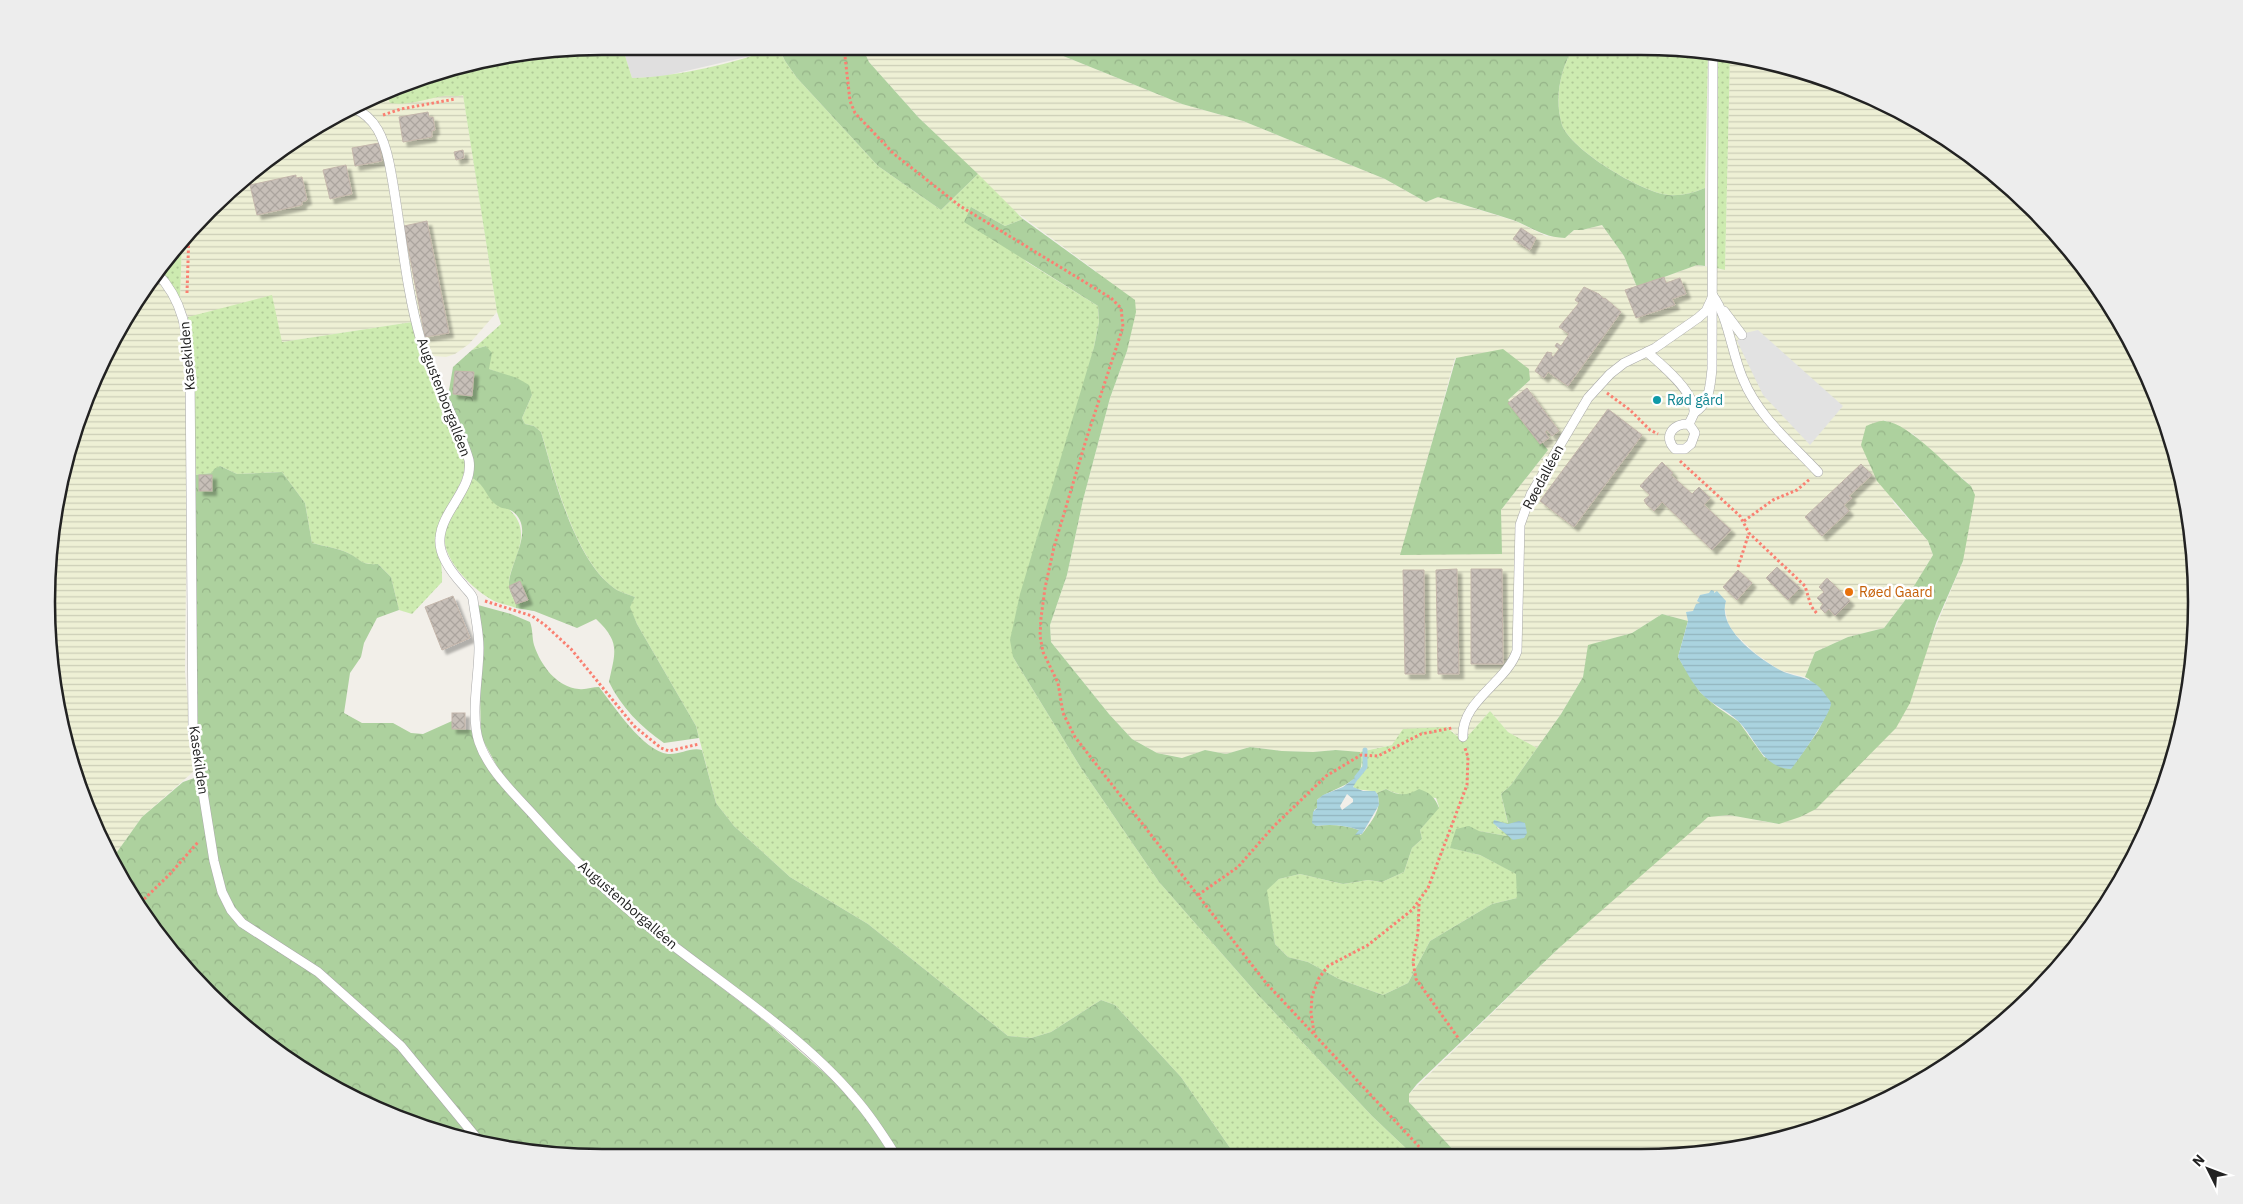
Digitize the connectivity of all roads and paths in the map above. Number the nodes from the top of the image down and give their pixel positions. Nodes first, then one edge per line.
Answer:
1 (845, 55) edge
2 (1713, 60) edge
3 (455, 99) dead end
4 (359, 112) edge
5 (370, 119) junction
6 (188, 244) edge
7 (161, 279) edge
8 (1712, 296) junction
9 (1722, 309) junction
10 (185, 320) junction
11 (1742, 335) dead end
12 (1647, 352) junction
13 (1598, 387) junction
14 (1694, 413) junction
15 (1689, 424) junction
16 (1669, 435) junction
17 (1680, 461) dead end
18 (1818, 472) joint
19 (1744, 521) junction
20 (1749, 533) junction
21 (1738, 567) dead end
22 (473, 596) junction
23 (1818, 615) dead end
24 (1462, 726) junction
25 (1463, 737) joint
26 (699, 744) dead end
27 (209, 828) junction
28 (1198, 895) junction
29 (143, 900) edge
30 (1419, 903) junction
31 (1315, 1035) junction
32 (1459, 1039) dead end
33 (473, 1133) edge
34 (891, 1149) edge
35 (1421, 1149) edge

1 - 28 path
2 - 8 lane
3 - 5 path
4 - 5 lane, Augustenborgalléen
5 - 22 lane, Augustenborgalléen
6 - 10 path
7 - 10 lane, Kasekilden
8 - 9 lane
8 - 12 lane, Røedalléen
8 - 14 lane
9 - 11 lane
9 - 18 lane
10 - 27 lane, Kasekilden
12 - 13 lane, Røedalléen
12 - 14 lane
13 - 16 path
13 - 24 lane, Røedalléen
14 - 15 lane
15 - 16 lane
15 - 16 lane
17 - 19 path
18 - 19 path
19 - 20 path
20 - 21 path
20 - 23 path
22 - 26 path
22 - 34 lane, Augustenborgalléen
24 - 25 lane
24 - 28 path
25 - 30 path
27 - 29 path
27 - 33 lane, Kasekilden
28 - 31 path
30 - 31 path
30 - 32 path
31 - 35 path

